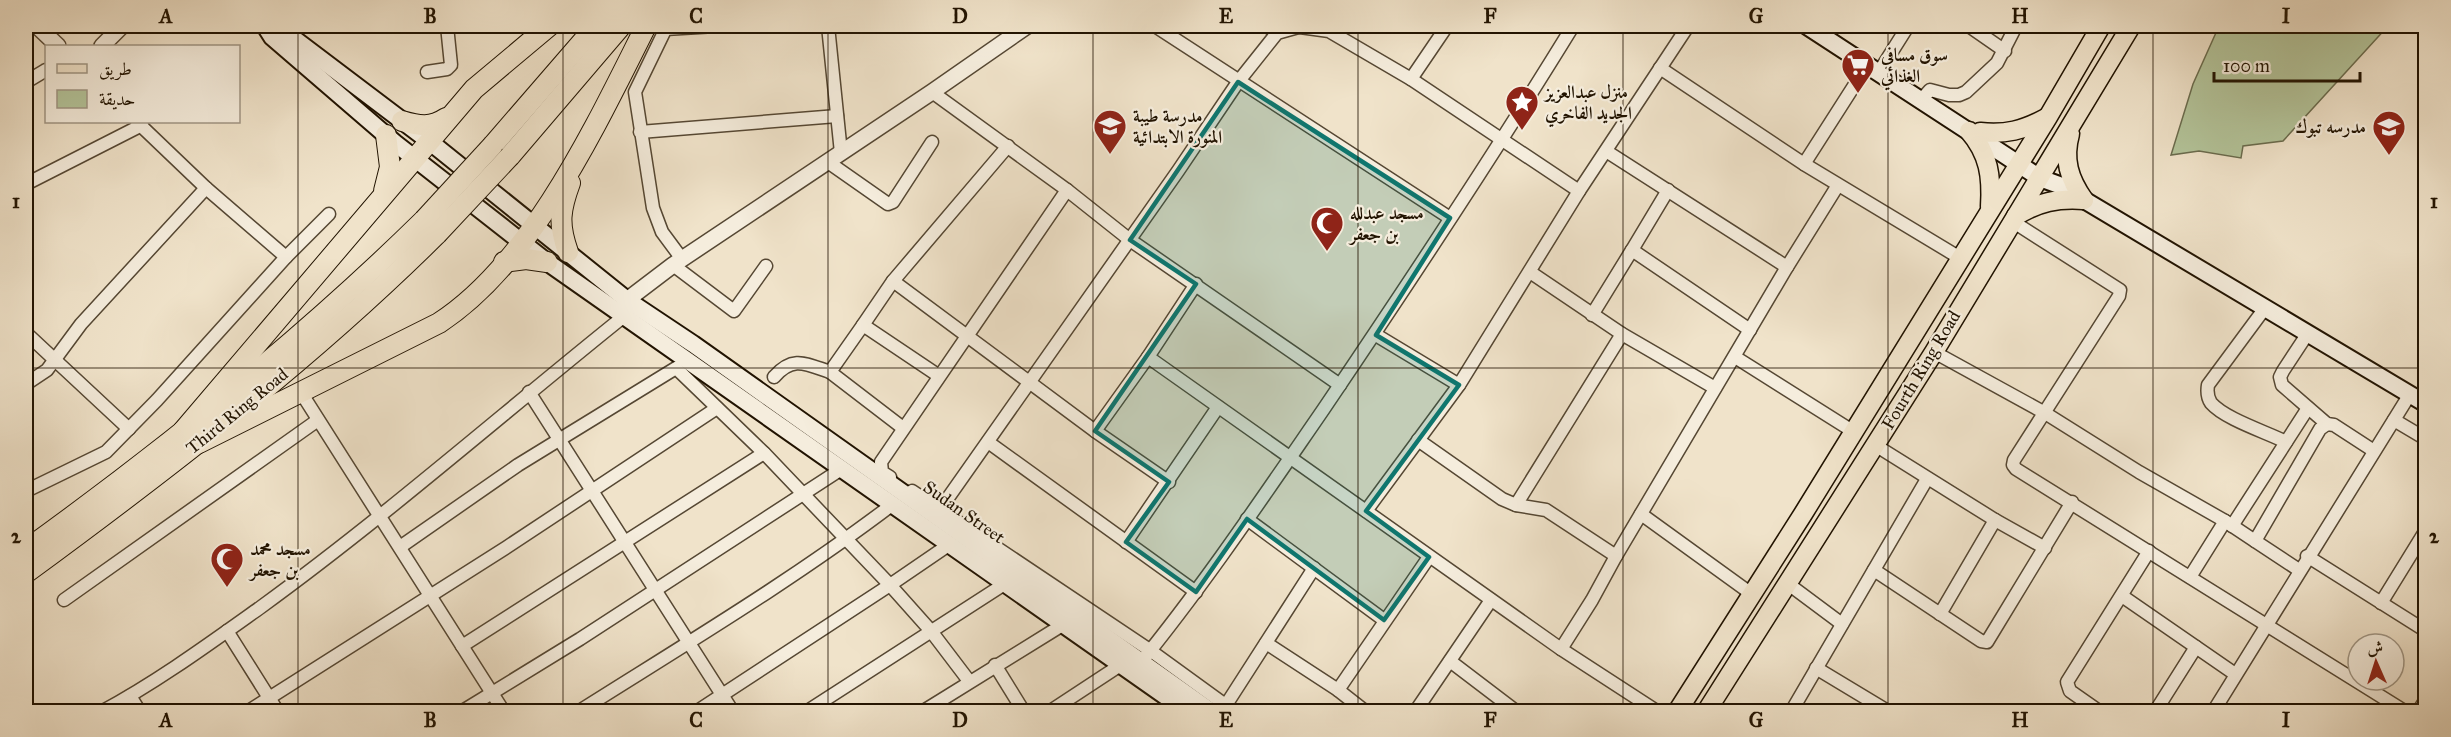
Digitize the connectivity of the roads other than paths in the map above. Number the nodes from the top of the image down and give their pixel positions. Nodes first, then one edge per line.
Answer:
1 (37, 26) edge
2 (122, 26) edge
3 (265, 26) edge
4 (277, 26) edge
5 (447, 26) edge
6 (549, 26) edge
7 (596, 26) edge
8 (621, 26) edge
9 (716, 26) edge
10 (828, 26) edge
11 (1027, 26) edge
12 (1155, 26) edge
13 (1301, 26) edge
14 (1447, 26) edge
15 (1573, 26) edge
16 (1688, 26) edge
17 (1807, 26) edge
18 (1908, 26) edge
19 (1969, 26) edge
20 (2016, 26) edge
21 (2101, 26) edge
22 (2131, 26) edge
23 (659, 27) edge
24 (1272, 29) edge
25 (1011, 31) edge
26 (57, 45) edge
27 (103, 45) edge
28 (2005, 51) junction
29 (1660, 68) junction
30 (1873, 68) junction
31 (45, 71) edge
32 (427, 72) dead end
33 (1411, 79) junction
34 (26, 82) edge
35 (1238, 82) junction
36 (932, 92) junction
37 (1925, 101) junction
38 (453, 113) junction
39 (837, 116) junction
40 (2048, 117) junction
41 (402, 121) junction
42 (139, 124) edge
43 (2072, 125) junction
44 (1975, 131) junction
45 (640, 132) junction
46 (386, 135) junction
47 (1503, 140) junction
48 (429, 141) junction
49 (932, 142) dead end
50 (1008, 146) junction
51 (1606, 151) junction
52 (581, 152) junction
53 (835, 158) junction
54 (414, 159) junction
55 (2020, 160) junction
56 (1804, 164) junction
57 (2042, 174) junction
58 (26, 184) edge
59 (1839, 185) junction
60 (206, 188) junction
61 (1067, 190) junction
62 (1668, 190) junction
63 (1580, 191) junction
64 (384, 194) junction
65 (2084, 200) junction
66 (1990, 211) junction
67 (329, 214) dead end
68 (1450, 218) junction
69 (2013, 219) junction
70 (533, 225) junction
71 (430, 227) junction
72 (1130, 240) junction
73 (520, 242) junction
74 (1632, 250) junction
75 (568, 252) junction
76 (286, 257) junction
77 (1960, 258) junction
78 (504, 262) junction
79 (547, 262) junction
80 (677, 262) junction
81 (766, 266) dead end
82 (1787, 267) junction
83 (1530, 272) junction
84 (893, 281) junction
85 (1196, 284) junction
86 (627, 300) junction
87 (2265, 308) junction
88 (1592, 315) junction
89 (623, 317) junction
90 (863, 325) junction
91 (1750, 330) junction
92 (26, 333) edge
93 (2308, 333) junction
94 (967, 334) junction
95 (1376, 334) junction
96 (1622, 334) junction
97 (688, 350) junction
98 (1934, 352) junction
99 (1148, 357) junction
100 (1735, 357) junction
101 (54, 359) junction
102 (830, 372) junction
103 (939, 375) junction
104 (774, 377) dead end
105 (1030, 383) junction
106 (26, 384) edge
107 (1340, 385) junction
108 (1459, 385) junction
109 (1715, 387) junction
110 (529, 392) junction
111 (302, 394) junction
112 (2410, 394) junction
113 (761, 402) junction
114 (2426, 404) edge
115 (1218, 407) junction
116 (717, 408) junction
117 (2308, 408) junction
118 (2045, 413) junction
119 (318, 420) junction
120 (2394, 420) junction
121 (2327, 423) junction
122 (903, 428) junction
123 (129, 429) junction
124 (183, 431) junction
125 (1095, 431) junction
126 (1854, 432) junction
127 (559, 439) junction
128 (2426, 439) edge
129 (1418, 440) junction
130 (988, 442) junction
131 (2286, 442) junction
132 (199, 443) junction
133 (1875, 445) junction
134 (2374, 451) junction
135 (764, 453) junction
136 (1290, 458) junction
137 (843, 468) junction
138 (1927, 478) junction
139 (1169, 482) junction
140 (591, 489) junction
141 (26, 491) edge
142 (802, 495) junction
143 (2072, 502) junction
144 (893, 504) junction
145 (1516, 505) junction
146 (1366, 511) junction
147 (938, 512) junction
148 (1641, 514) junction
149 (1803, 514) junction
150 (380, 516) junction
151 (1247, 519) junction
152 (1995, 520) junction
153 (2229, 524) junction
154 (1823, 526) junction
155 (2426, 530) edge
156 (625, 540) junction
157 (845, 540) junction
158 (2255, 541) junction
159 (1126, 542) junction
160 (29, 543) edge
161 (950, 544) junction
162 (400, 547) junction
163 (2044, 548) junction
164 (2149, 551) junction
165 (1616, 556) junction
166 (2307, 556) junction
167 (1430, 557) junction
168 (1314, 568) junction
169 (1874, 570) junction
170 (2299, 570) junction
171 (26, 573) edge
172 (2190, 577) junction
173 (1006, 583) junction
174 (1787, 583) junction
175 (890, 585) junction
176 (655, 589) junction
177 (1196, 592) junction
178 (431, 595) junction
179 (1753, 595) junction
180 (2122, 596) junction
181 (64, 600) dead end
182 (1491, 600) junction
183 (2382, 603) junction
184 (1940, 614) junction
185 (1384, 620) junction
186 (2267, 623) junction
187 (1064, 624) junction
188 (1842, 624) junction
189 (227, 631) junction
190 (931, 631) junction
191 (2426, 631) edge
192 (689, 643) junction
193 (1266, 643) junction
194 (462, 646) junction
195 (2196, 647) junction
196 (1561, 649) junction
197 (1450, 661) junction
198 (1137, 662) junction
199 (995, 665) junction
200 (1816, 668) junction
201 (2235, 674) junction
202 (969, 681) junction
203 (1338, 690) junction
204 (492, 692) junction
205 (723, 695) junction
206 (130, 696) junction
207 (270, 698) junction
208 (2426, 699) edge
209 (1177, 709) edge
210 (1224, 709) edge
211 (101, 711) edge
212 (140, 711) edge
213 (247, 711) edge
214 (278, 711) edge
215 (461, 711) edge
216 (504, 711) edge
217 (578, 711) edge
218 (696, 711) edge
219 (733, 711) edge
220 (806, 711) edge
221 (922, 711) edge
222 (1024, 711) edge
223 (1049, 711) edge
224 (1366, 711) edge
225 (1415, 711) edge
226 (1516, 711) edge
227 (1658, 711) edge
228 (1677, 711) edge
229 (1706, 711) edge
230 (1791, 711) edge
231 (1888, 711) edge
232 (2100, 711) edge
233 (2155, 711) edge
234 (2212, 711) edge
235 (2406, 711) edge
236 (2418, 711) edge

1 - 26 street
2 - 27 street
3 - 46 main road
4 - 41 main road
5 - 32 street
6 - 38 highway
7 - 71 highway, bridge
8 - 71 highway, bridge
9 - 23 street
10 - 39 street
11 - 25 street
12 - 35 street
13 - 24 street
13 - 33 street
14 - 33 street
15 - 47 street
16 - 29 street
17 - 30 main road
18 - 30 street
19 - 28 street
20 - 28 street
21 - 40 main road, Fourth Ring Road
22 - 43 main road, Fourth Ring Road
23 - 45 street
23 - 52 highway
24 - 35 street
25 - 36 street
28 - 37 street
29 - 51 street
29 - 56 street
30 - 37 main road
30 - 56 street
31 - 34 street
33 - 47 street
35 - 68 street
35 - 72 street
36 - 50 street
36 - 53 street
37 - 44 main road
38 - 41 highway
38 - 48 highway
39 - 45 street
39 - 53 street
40 - 44 main road
40 - 55 main road, Fourth Ring Road
41 - 48 main road
42 - 58 street
42 - 60 street
43 - 57 main road, Fourth Ring Road
43 - 65 main road
44 - 55 main road
44 - 66 main road
45 - 80 street
46 - 54 main road
46 - 64 highway
47 - 63 street
47 - 68 street
48 - 54 highway
48 - 70 main road
49 - 53 street
50 - 61 street
50 - 84 street
51 - 62 street
51 - 63 street
52 - 70 highway
52 - 75 highway
53 - 80 street
54 - 64 highway
54 - 73 main road
55 - 57 main road
55 - 66 main road, Fourth Ring Road
56 - 59 street
57 - 65 main road
57 - 69 main road, Fourth Ring Road
59 - 77 street
59 - 82 street
60 - 76 street
60 - 101 street
61 - 72 street
61 - 94 street
62 - 74 street
62 - 82 street
63 - 83 street
64 - 124 highway
65 - 69 main road
65 - 87 main road
66 - 77 main road, Fourth Ring Road
67 - 76 street
68 - 95 street
69 - 98 main road, Fourth Ring Road
69 - 118 street
70 - 73 highway
70 - 75 main road
71 - 124 highway, Third Ring Road
71 - 132 highway, Third Ring Road
72 - 85 street
72 - 105 street
73 - 78 highway
73 - 79 main road
74 - 88 street
74 - 91 street
75 - 86 main road
76 - 123 street
77 - 126 main road, Fourth Ring Road
78 - 79 highway
78 - 111 highway
79 - 89 main road
80 - 81 street
80 - 86 street
82 - 91 street
83 - 88 street
83 - 108 street
84 - 90 street
84 - 94 street
85 - 99 street
85 - 107 street
86 - 97 main road
87 - 93 main road
87 - 131 street
88 - 96 street
89 - 97 main road
89 - 110 street
90 - 102 street
90 - 103 street
91 - 100 street
92 - 101 street
93 - 112 main road
93 - 117 street
94 - 103 street
94 - 105 street
95 - 107 street
95 - 108 street
96 - 109 street
96 - 145 street
97 - 113 main road, Sudan Street
98 - 118 street
98 - 133 main road, Fourth Ring Road
99 - 115 street
99 - 125 street
100 - 109 street
100 - 126 street
101 - 106 street
101 - 123 street
102 - 104 street
102 - 122 street
103 - 122 street
105 - 125 street
105 - 130 street
107 - 136 street
108 - 129 street
109 - 148 street
110 - 127 street
110 - 150 street
111 - 119 street
111 - 132 highway
112 - 114 main road
112 - 120 street
113 - 137 main road, Sudan Street
113 - 147 main road, Sudan Street
115 - 136 street
115 - 139 street
116 - 127 street
116 - 135 street
116 - 140 street
117 - 121 street
117 - 131 street
118 - 143 street
118 - 153 street
119 - 150 street
119 - 181 street
120 - 128 street
120 - 134 street
121 - 134 street
121 - 158 street
122 - 147 street
123 - 141 street
124 - 160 highway, Third Ring Road
125 - 139 street
126 - 149 main road, Fourth Ring Road
127 - 140 street
127 - 162 street
129 - 145 street
129 - 146 street
130 - 147 street
130 - 159 street
131 - 153 street
132 - 171 highway, Third Ring Road
133 - 138 street
133 - 154 main road, Fourth Ring Road
134 - 166 street
135 - 142 street
135 - 156 street
136 - 146 street
136 - 151 street
137 - 142 street
137 - 144 main road, Sudan Street
138 - 152 street
138 - 169 street
139 - 159 street
140 - 156 street
140 - 178 street
142 - 157 street
142 - 176 street
143 - 163 street
143 - 164 street
144 - 157 street
144 - 161 main road, Sudan Street
145 - 165 street
146 - 167 street
147 - 198 main road, Sudan Street
148 - 165 street
148 - 179 street
149 - 154 main road
149 - 179 main road, Fourth Ring Road
150 - 162 street
150 - 189 street
151 - 168 street
151 - 177 street
152 - 163 street
152 - 184 street
153 - 158 street
153 - 172 street
154 - 174 main road, Fourth Ring Road
155 - 183 street
156 - 176 street
156 - 194 street
157 - 175 street
157 - 192 street
158 - 170 street
159 - 177 street
161 - 173 main road, Sudan Street
161 - 175 street
162 - 178 street
163 - 184 street
164 - 172 street
164 - 180 street
165 - 196 street
166 - 170 street
166 - 183 street
167 - 182 street
167 - 185 street
168 - 185 street
168 - 193 street
169 - 184 street
169 - 188 street
170 - 186 street
172 - 186 street
173 - 187 main road, Sudan Street
173 - 190 street
174 - 188 street
174 - 229 main road, Fourth Ring Road
175 - 190 street
175 - 205 street
176 - 192 street
176 - 204 street
177 - 198 street
178 - 194 street
178 - 207 street
179 - 228 main road, Fourth Ring Road
180 - 195 street
180 - 232 street
182 - 196 street
182 - 197 street
183 - 191 street
185 - 203 street
186 - 201 street
186 - 235 street
187 - 198 main road, Sudan Street
187 - 199 street
188 - 200 street
189 - 206 street
189 - 207 street
190 - 202 street
190 - 220 street
192 - 205 street
192 - 217 street
193 - 203 street
193 - 210 street
194 - 204 street
195 - 201 street
195 - 233 street
196 - 227 street
197 - 225 street
197 - 226 street
198 - 209 main road, Sudan Street
198 - 210 main road, Sudan Street
198 - 223 street
199 - 202 street
199 - 222 street
200 - 230 street
200 - 231 street
201 - 234 street
202 - 221 street
203 - 224 street
204 - 215 street
204 - 216 street
205 - 218 street
205 - 219 street
206 - 211 street
206 - 212 street
207 - 213 street
207 - 214 street
208 - 236 street

